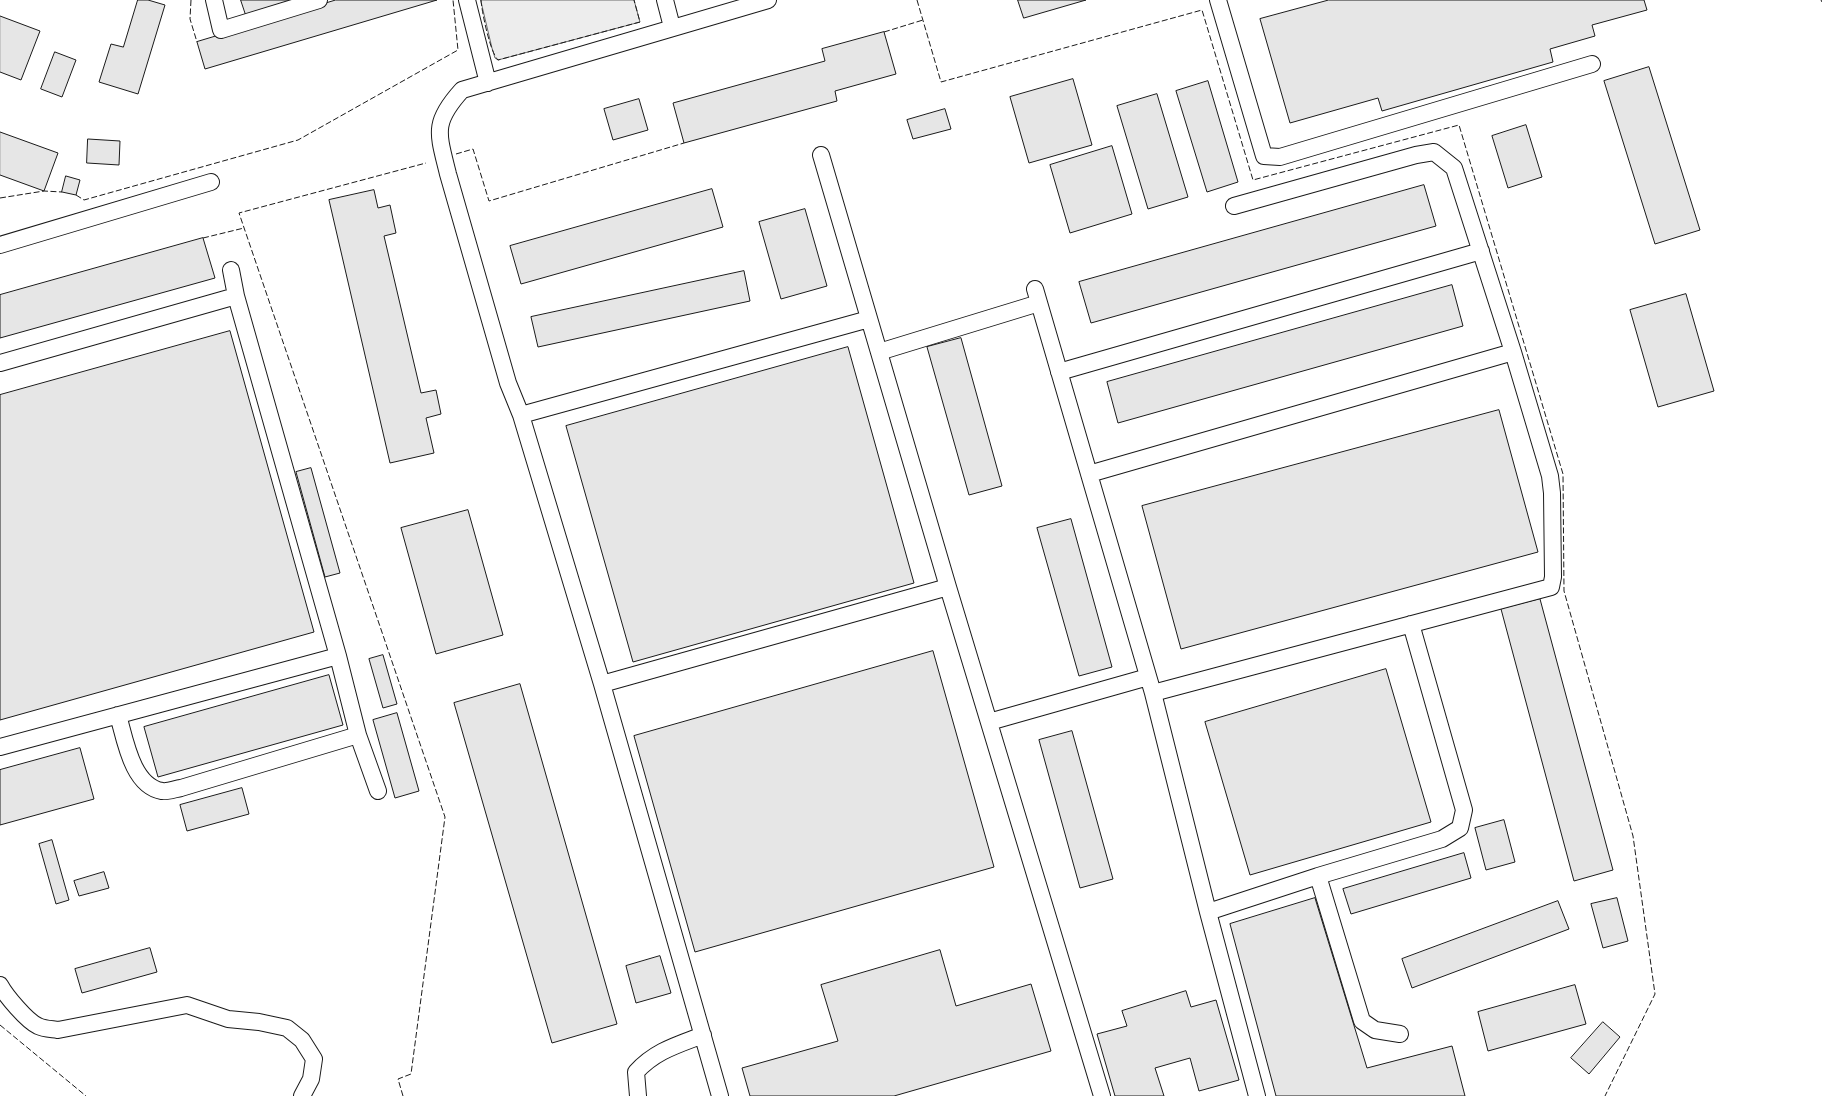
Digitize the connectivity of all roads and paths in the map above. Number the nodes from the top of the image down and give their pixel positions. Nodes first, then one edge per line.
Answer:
1 (214, 0) edge
2 (319, 0) edge
3 (468, 0) edge
4 (665, 0) edge
5 (768, 0) edge
6 (1218, 0) edge
7 (672, 27) junction
8 (1592, 64) dead end
9 (488, 83) junction
10 (821, 155) dead end
11 (211, 182) dead end
12 (1234, 206) dead end
13 (0, 245) edge
14 (1481, 251) junction
15 (231, 270) dead end
16 (236, 296) junction
17 (869, 319) junction
18 (879, 352) junction
19 (1513, 352) junction
20 (0, 363) edge
21 (1059, 372) junction
22 (521, 415) junction
23 (1089, 474) junction
24 (948, 587) junction
25 (1411, 624) junction
26 (338, 656) junction
27 (1148, 677) junction
28 (602, 684) junction
29 (1153, 693) junction
30 (118, 715) junction
31 (989, 722) junction
32 (358, 735) junction
33 (0, 748) edge
34 (378, 791) dead end
35 (1318, 876) junction
36 (1208, 912) junction
37 (0, 985) edge
38 (1400, 1034) dead end
39 (703, 1035) junction
40 (302, 1096) edge
41 (638, 1096) edge
42 (720, 1096) edge
43 (1102, 1096) edge
44 (1257, 1096) edge

1 - 2 street
3 - 9 street
4 - 7 street
5 - 7 street
6 - 8 street
7 - 9 street
9 - 22 street
10 - 17 street
11 - 13 street
12 - 14 street
14 - 19 street
14 - 21 street
15 - 16 street
16 - 20 street
16 - 26 street
17 - 18 street
17 - 22 street
18 - 21 street
18 - 24 street
19 - 23 street
19 - 25 street
21 - 23 street
22 - 28 street
23 - 27 street
24 - 28 street
24 - 31 street
25 - 29 street
25 - 35 street
26 - 30 street
26 - 32 street
27 - 29 street
27 - 31 street
28 - 39 street
29 - 36 street
30 - 32 street
30 - 33 street
31 - 43 street
32 - 34 street
35 - 36 street
35 - 38 street
36 - 44 street
37 - 40 street
39 - 41 street
39 - 42 street

